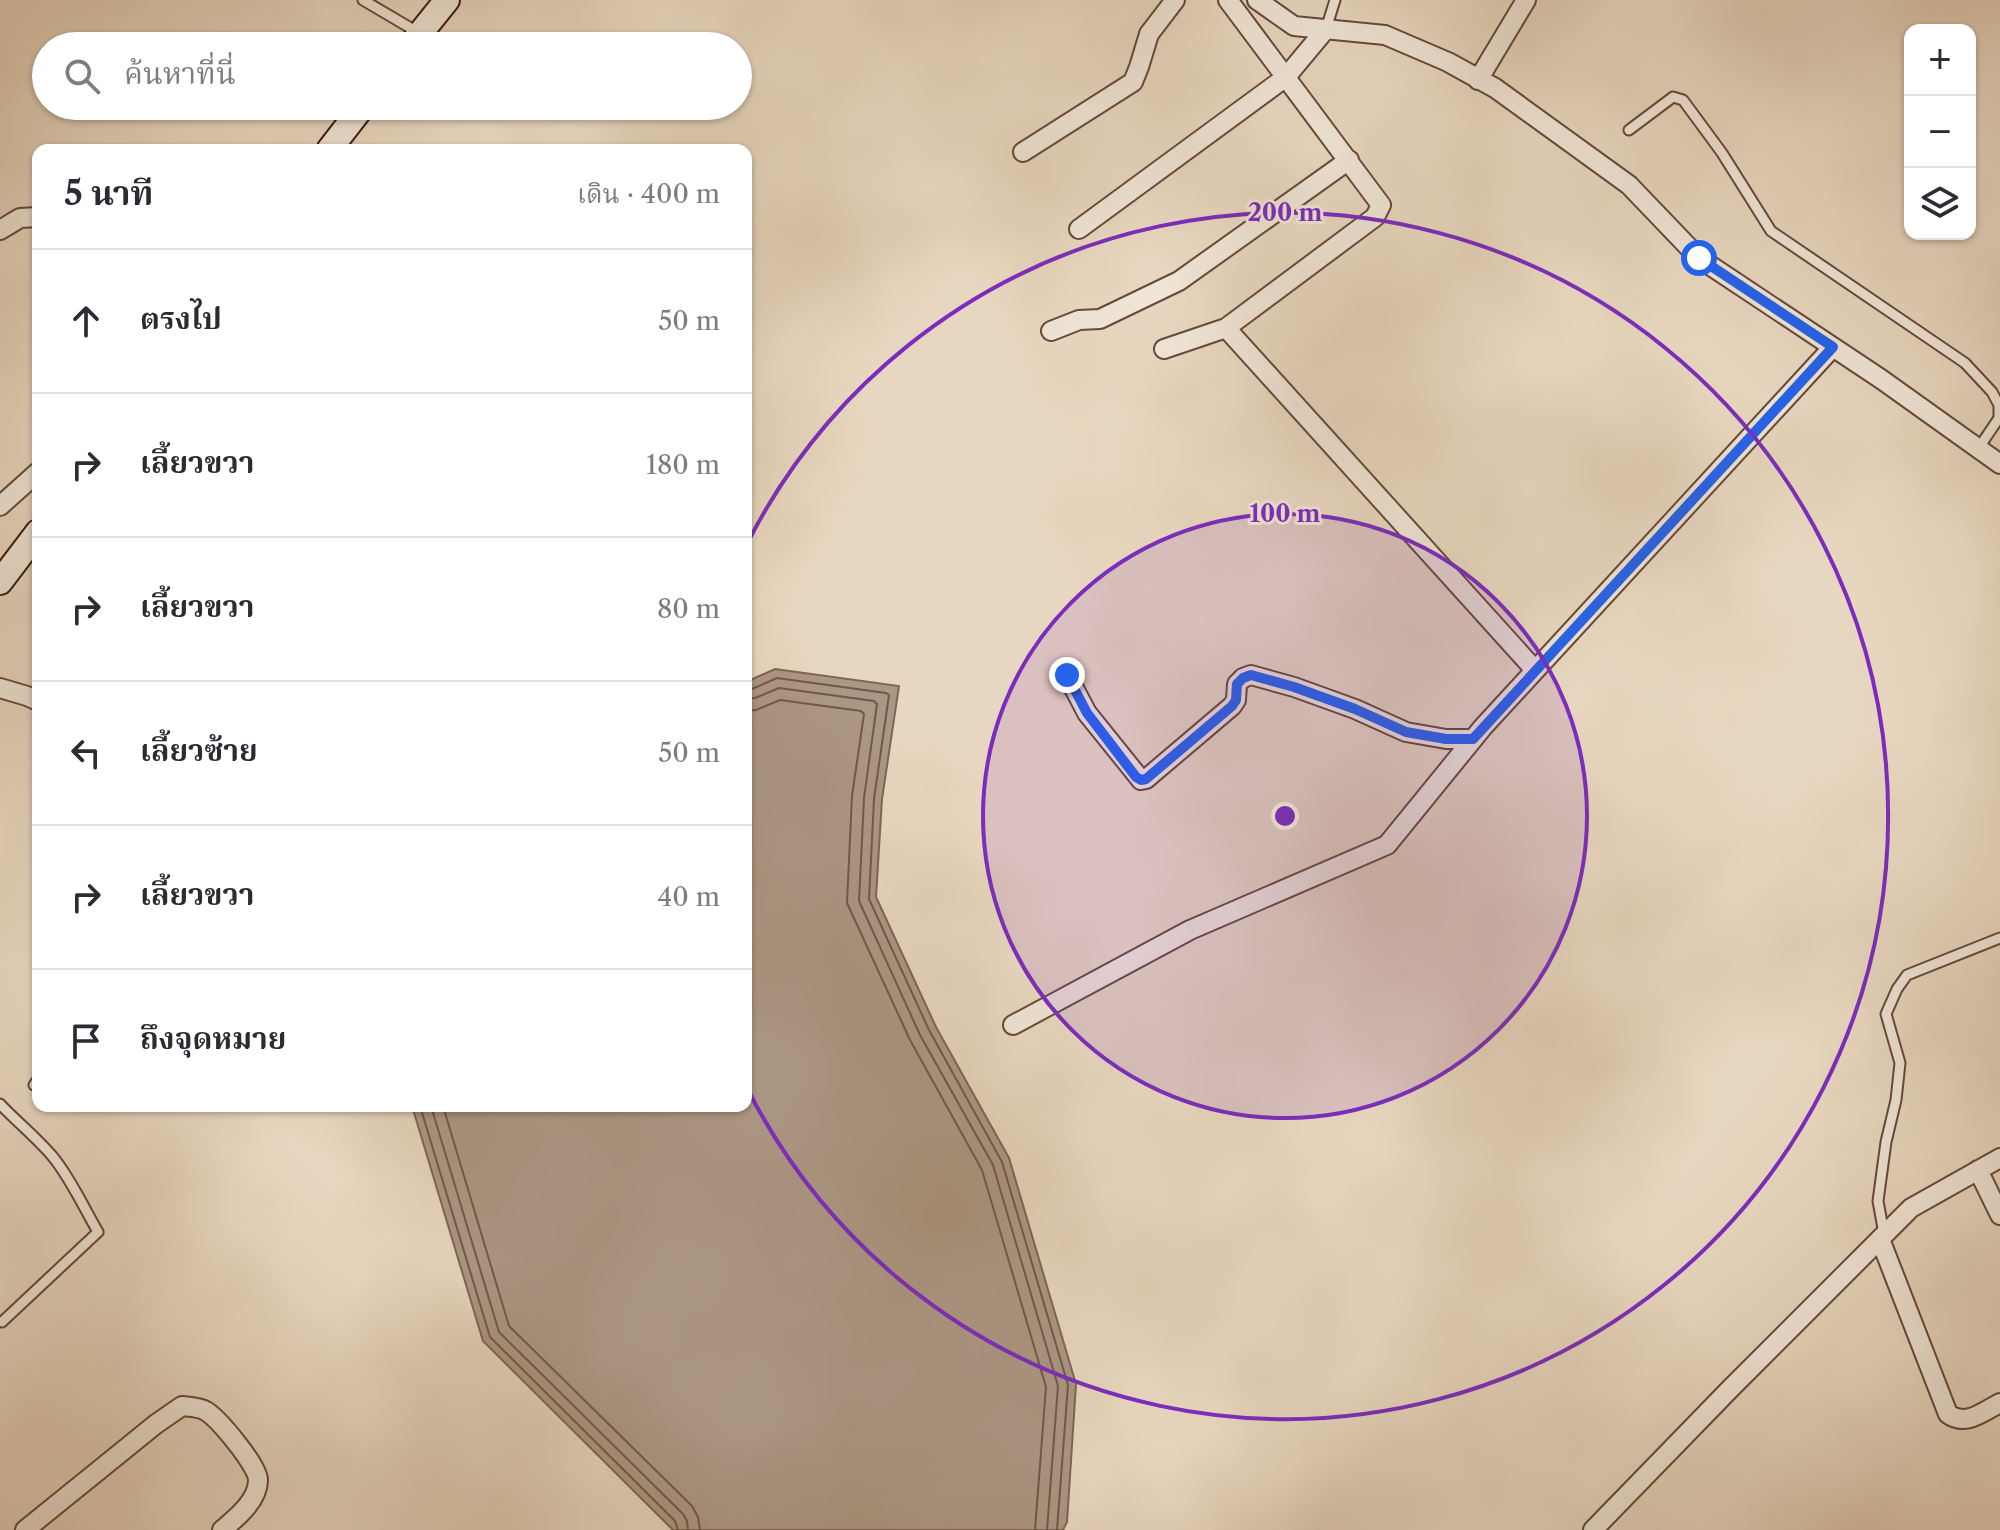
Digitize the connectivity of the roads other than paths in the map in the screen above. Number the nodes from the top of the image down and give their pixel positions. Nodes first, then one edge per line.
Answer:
1 (363, 0) edge
2 (447, 0) edge
3 (1175, 0) edge
4 (1228, 0) edge
5 (1257, 0) edge
6 (1335, 0) edge
7 (1526, 0) edge
8 (1326, 29) junction
9 (405, 32) edge
10 (421, 32) edge
11 (1286, 77) junction
12 (1478, 80) junction
13 (352, 120) edge
14 (1629, 130) dead end
15 (334, 144) edge
16 (1023, 152) dead end
17 (1349, 160) junction
18 (32, 217) edge
19 (1079, 229) dead end
20 (0, 230) edge
21 (1226, 328) junction
22 (1051, 331) dead end
23 (1833, 347) junction
24 (1164, 349) dead end
25 (1978, 449) junction
26 (2000, 464) edge
27 (32, 477) edge
28 (0, 506) edge
29 (32, 540) edge
30 (0, 582) edge
31 (1535, 670) junction
32 (1067, 675) dead end
33 (0, 688) edge
34 (32, 698) edge
35 (1473, 739) junction
36 (2000, 938) edge
37 (1013, 1025) dead end
38 (0, 1104) edge
39 (2000, 1158) edge
40 (1978, 1170) junction
41 (2000, 1215) edge
42 (1882, 1237) junction
43 (2, 1322) edge
44 (2000, 1403) edge
45 (25, 1530) edge
46 (222, 1530) edge
47 (1593, 1530) edge

1 - 9 lane
2 - 10 street
3 - 16 street
4 - 11 street
5 - 8 street
6 - 8 lane
7 - 12 street
8 - 11 street
8 - 12 street
11 - 17 street
11 - 19 street
12 - 23 street
13 - 15 street
14 - 25 lane
17 - 21 street
17 - 22 street
18 - 20 street
21 - 24 street
21 - 31 street
23 - 25 street
23 - 31 street
25 - 26 street
27 - 28 street
29 - 30 street
31 - 35 street
32 - 35 street
33 - 34 street
35 - 37 street
36 - 42 lane
38 - 43 lane
39 - 40 street
40 - 41 street
40 - 42 street
42 - 44 street
42 - 47 street
45 - 46 street

